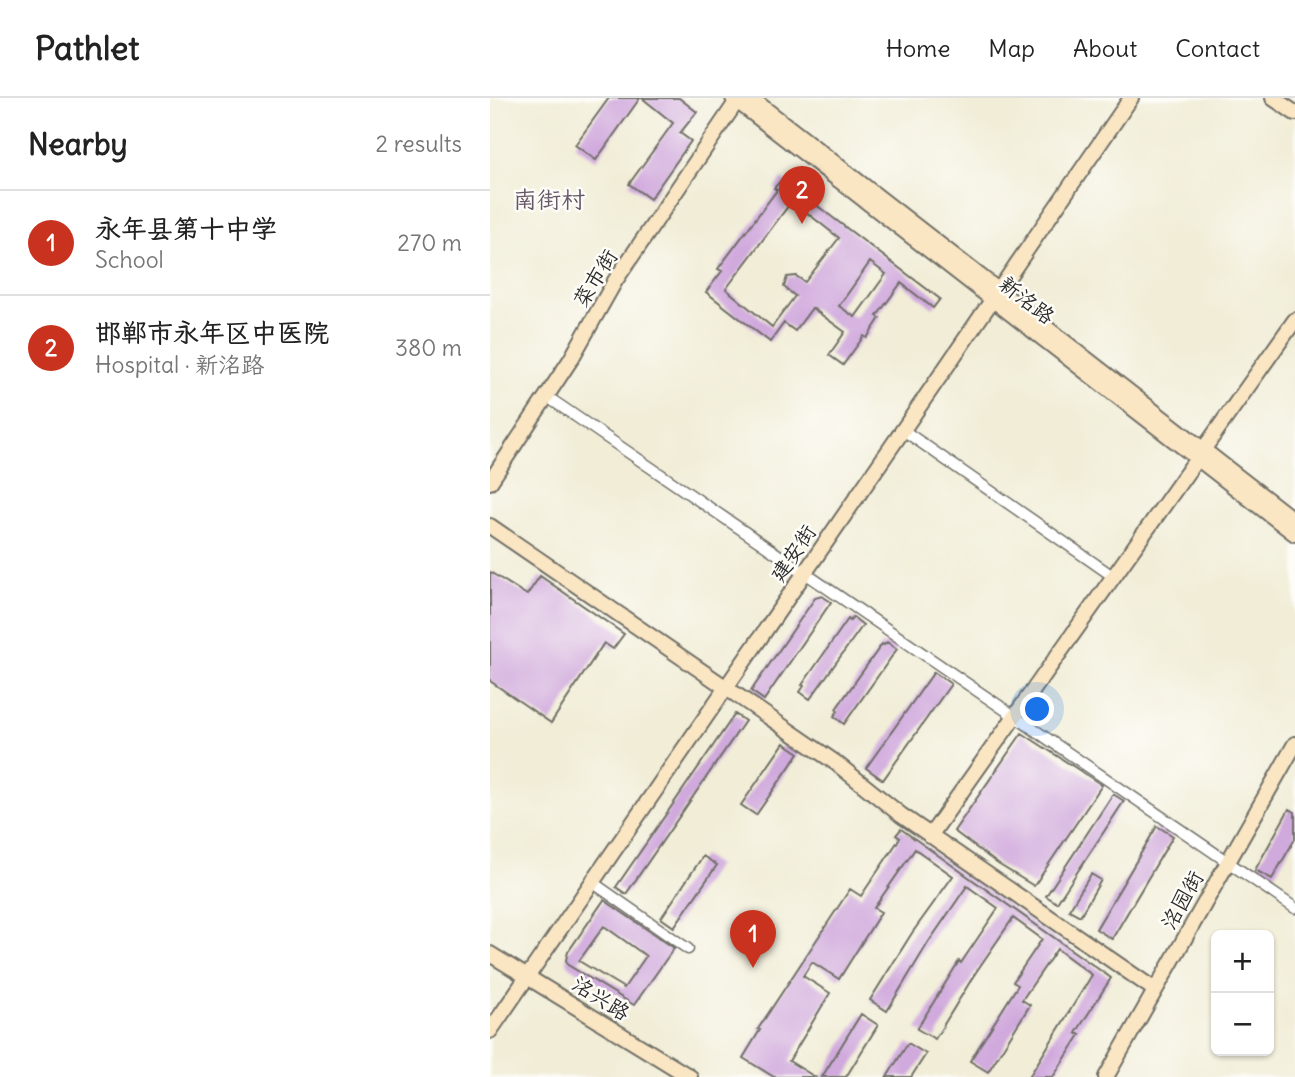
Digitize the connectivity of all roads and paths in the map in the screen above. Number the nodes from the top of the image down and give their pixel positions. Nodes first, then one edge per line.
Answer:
1 (1131, 98) edge
2 (1273, 98) edge
3 (740, 99) edge
4 (1295, 113) edge
5 (996, 295) junction
6 (1295, 320) edge
7 (546, 396) junction
8 (903, 430) junction
9 (1200, 454) junction
10 (490, 482) edge
11 (1295, 521) edge
12 (490, 526) edge
13 (1295, 534) edge
14 (804, 574) junction
15 (1114, 576) junction
16 (726, 688) junction
17 (1014, 717) junction
18 (1295, 744) edge
19 (930, 836) junction
20 (1227, 863) junction
21 (592, 882) junction
22 (1295, 908) edge
23 (688, 948) dead end
24 (490, 954) edge
25 (490, 963) edge
26 (525, 980) junction
27 (1155, 990) junction
28 (490, 1031) edge
29 (675, 1077) edge
30 (690, 1077) edge
31 (1106, 1077) edge

1 - 5 street, 建安街
2 - 4 street
3 - 5 street, 新洺路
3 - 7 street, 菜市街
5 - 8 street, 建安街
5 - 9 street, 新洺路
6 - 9 street
7 - 10 street, 菜市街
7 - 14 street
8 - 14 street, 建安街
8 - 15 street
9 - 11 street, 新洺路
9 - 13 street, 新洺路
9 - 15 street
12 - 16 street
14 - 16 street, 建安街
14 - 17 street
15 - 17 street
16 - 19 street
16 - 21 street, 建安街
17 - 19 street
17 - 20 street
18 - 20 street, 洺园街
19 - 27 street
20 - 22 street
20 - 27 street, 洺园街
21 - 23 street
21 - 26 street, 建安街
24 - 26 street, 洺兴路
25 - 26 street, 洺兴路
26 - 28 street, 建安街
26 - 29 street, 洺兴路
26 - 30 street, 洺兴路
27 - 31 street, 洺园街

